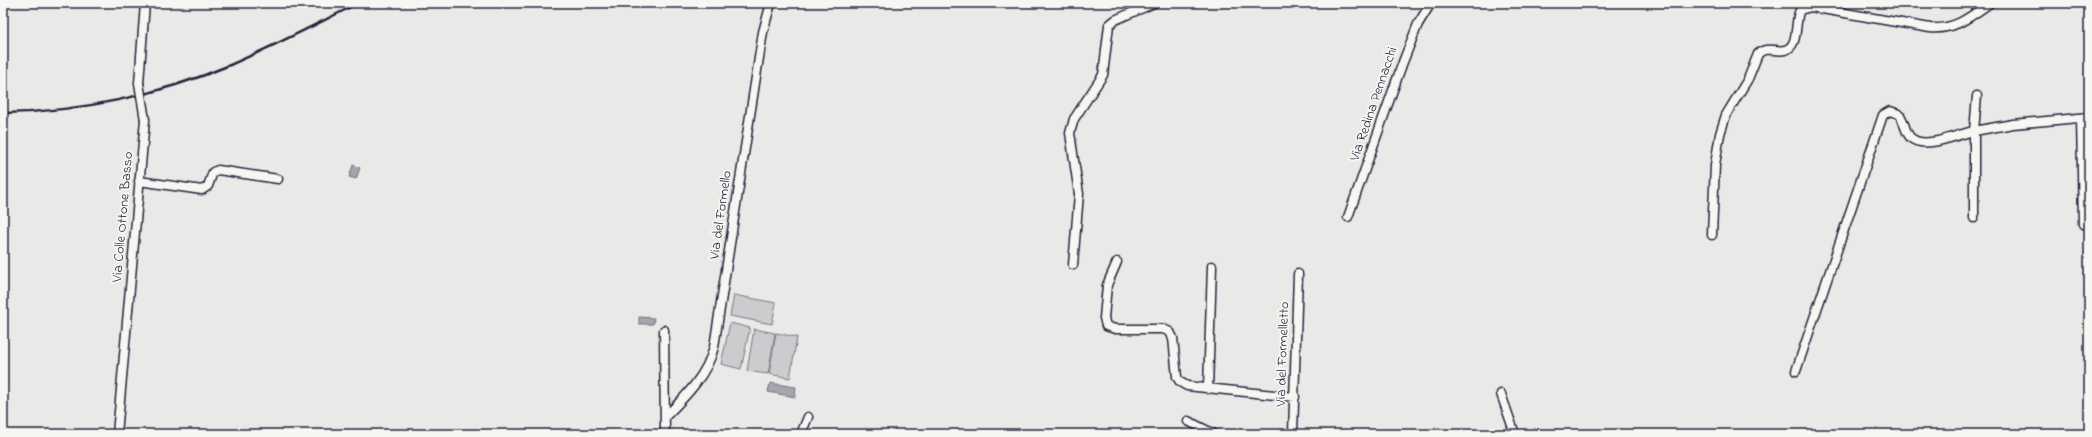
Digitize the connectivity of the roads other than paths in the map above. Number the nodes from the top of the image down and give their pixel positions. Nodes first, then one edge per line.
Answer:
1 (145, 3) edge
2 (770, 3) edge
3 (1154, 3) edge
4 (1431, 3) edge
5 (1990, 3) edge
6 (1977, 96) dead end
7 (2085, 118) edge
8 (1974, 131) junction
9 (278, 179) dead end
10 (139, 180) junction
11 (1348, 217) dead end
12 (1974, 218) dead end
13 (2083, 224) dead end
14 (1712, 235) dead end
15 (1117, 262) dead end
16 (1073, 265) dead end
17 (1212, 266) dead end
18 (1298, 274) dead end
19 (664, 330) dead end
20 (1796, 372) dead end
21 (1208, 389) junction
22 (1501, 394) dead end
23 (1295, 397) junction
24 (665, 417) junction
25 (808, 417) dead end
26 (1188, 421) dead end
27 (117, 434) edge
28 (665, 434) edge
29 (801, 434) edge
30 (1214, 434) edge
31 (1293, 434) edge
32 (1514, 434) edge

1 - 10 street, Via Colle Ottone Basso, bridge
2 - 24 street, Via del Formello
3 - 16 street
4 - 11 street, Via Redina Pennacchi
5 - 14 street
6 - 8 street
7 - 8 street
7 - 13 street
8 - 12 street
8 - 20 street
9 - 10 street
10 - 27 street, Via Colle Ottone Basso
15 - 21 street
17 - 21 street
18 - 23 street, Via del Formelletto
19 - 24 street
21 - 23 street
22 - 32 street
23 - 31 street, Via del Formelletto
24 - 28 street
25 - 29 street
26 - 30 street

